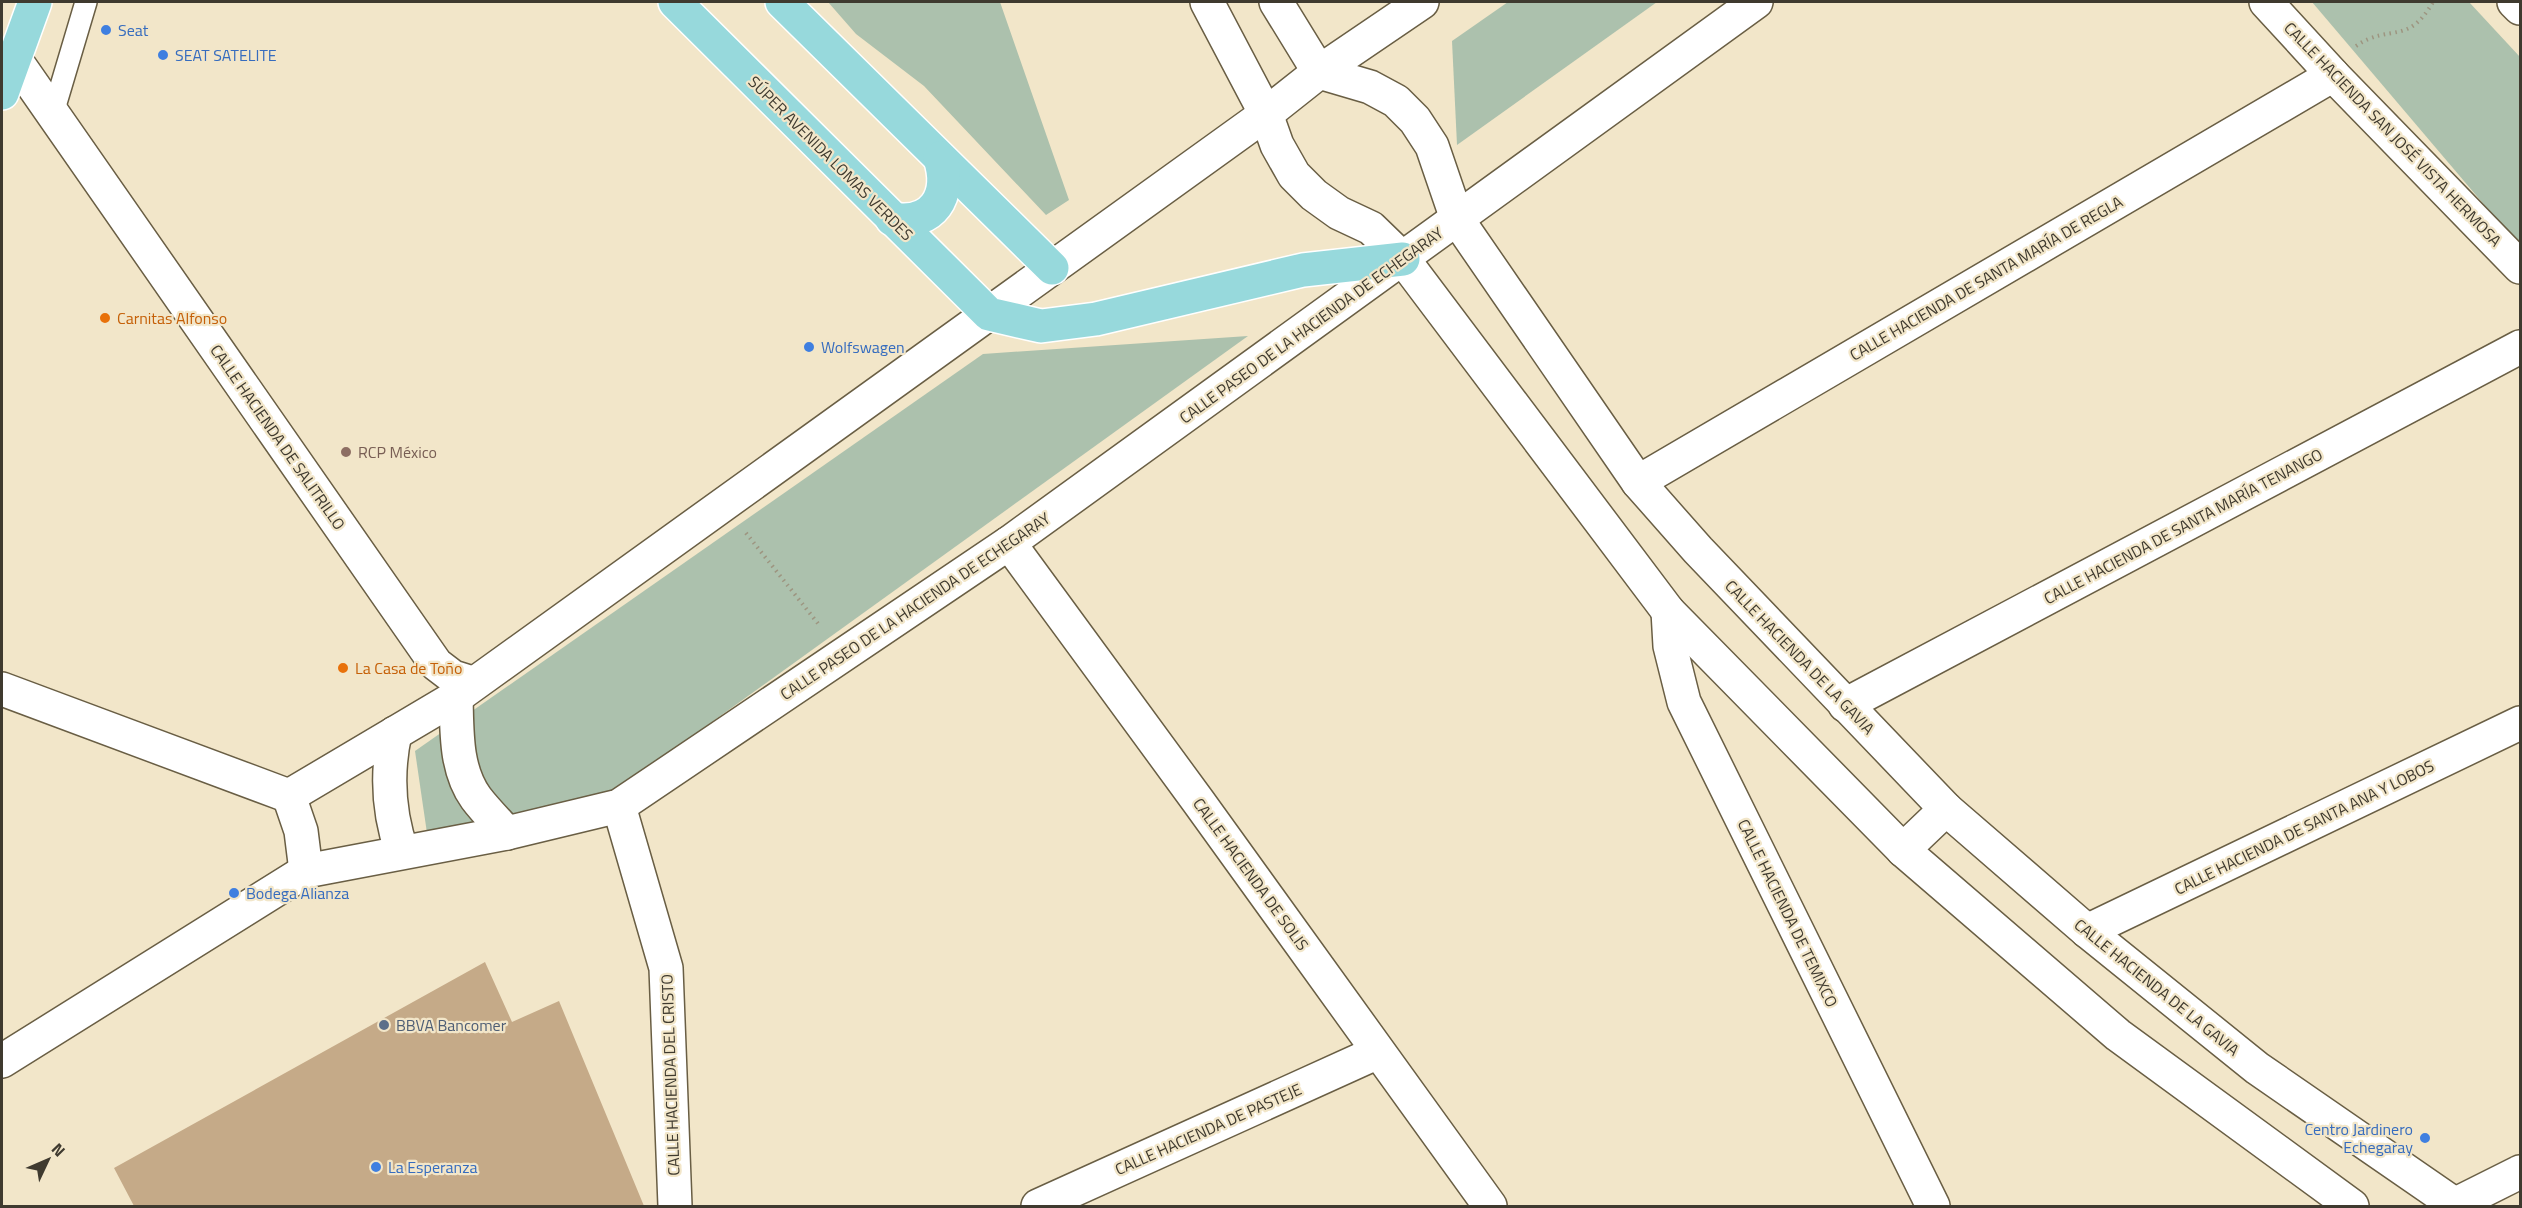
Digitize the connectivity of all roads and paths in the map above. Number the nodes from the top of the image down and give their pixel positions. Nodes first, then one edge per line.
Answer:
1 (35, 2) edge
2 (86, 2) edge
3 (675, 2) edge
4 (782, 2) edge
5 (1206, 2) edge
6 (1276, 2) edge
7 (1422, 2) edge
8 (1756, 2) edge
9 (2266, 2) edge
10 (2433, 2) edge
11 (2514, 2) edge
12 (2520, 8) edge
13 (14, 58) junction
14 (1319, 72) junction
15 (2333, 75) junction
16 (2, 93) edge
17 (53, 113) junction
18 (1266, 114) junction
19 (940, 158) junction
20 (892, 219) junction
21 (1457, 219) junction
22 (1403, 258) junction
23 (2520, 267) edge
24 (1052, 268) junction
25 (989, 314) junction
26 (2520, 347) edge
27 (1638, 482) junction
28 (724, 504) junction
29 (1009, 543) junction
30 (1668, 611) junction
31 (809, 612) dead end
32 (2, 689) edge
33 (464, 690) junction
34 (1845, 705) junction
35 (2520, 723) edge
36 (395, 733) junction
37 (289, 796) junction
38 (618, 806) junction
39 (1946, 809) junction
40 (507, 833) junction
41 (1903, 850) junction
42 (402, 852) junction
43 (306, 871) junction
44 (2087, 931) junction
45 (1378, 1052) junction
46 (2, 1061) edge
47 (2520, 1172) edge
48 (2455, 1205) edge
49 (675, 1206) edge
50 (1038, 1206) edge
51 (1490, 1206) edge
52 (1933, 1206) edge
53 (2352, 1206) edge

1 - 13 main road
2 - 17 lane
3 - 20 main road, SÚPER AVENIDA LOMAS VERDES
4 - 19 main road
5 - 18 main road
6 - 14 main road
7 - 14 main road
8 - 21 main road, CALLE PASEO DE LA HACIENDA DE ECHEGARAY
9 - 15 main road, CALLE HACIENDA SAN JOSÉ VISTA HERMOSA
10 - 15 path
11 - 12 main road
13 - 16 main road
13 - 17 main road, CALLE HACIENDA DE SALITRILLO
14 - 18 main road
14 - 21 main road, CALLE HACIENDA DE LA GAVIA
15 - 23 main road, CALLE HACIENDA SAN JOSÉ VISTA HERMOSA
15 - 27 main road, CALLE HACIENDA DE SANTA MARÍA DE REGLA
17 - 33 main road, CALLE HACIENDA DE SALITRILLO
18 - 22 main road
18 - 24 main road
19 - 20 main road
19 - 24 main road
20 - 25 main road, SÚPER AVENIDA LOMAS VERDES
21 - 22 main road, CALLE PASEO DE LA HACIENDA DE ECHEGARAY
21 - 27 main road, CALLE HACIENDA DE LA GAVIA
22 - 25 main road
22 - 29 main road, CALLE PASEO DE LA HACIENDA DE ECHEGARAY
22 - 30 main road
24 - 25 main road
25 - 28 main road
26 - 34 main road, CALLE HACIENDA DE SANTA MARÍA TENANGO
27 - 34 main road, CALLE HACIENDA DE LA GAVIA
28 - 31 path
28 - 33 main road
29 - 38 main road, CALLE PASEO DE LA HACIENDA DE ECHEGARAY
29 - 45 main road, CALLE HACIENDA DE SOLIS
30 - 41 main road
30 - 52 main road, CALLE HACIENDA DE TEMIXCO
32 - 37 main road
33 - 36 main road
33 - 40 main road
34 - 39 main road, CALLE HACIENDA DE LA GAVIA
35 - 44 main road, CALLE HACIENDA DE SANTA ANA Y LOBOS
36 - 37 main road
36 - 42 main road
37 - 43 main road
38 - 40 main road, CALLE PASEO DE LA HACIENDA DE ECHEGARAY
38 - 49 main road, CALLE HACIENDA DEL CRISTO
39 - 41 main road
39 - 44 main road, CALLE HACIENDA DE LA GAVIA
40 - 42 main road, CALLE PASEO DE LA HACIENDA DE ECHEGARAY
41 - 53 main road
42 - 43 main road, CALLE PASEO DE LA HACIENDA DE ECHEGARAY
43 - 46 main road, CALLE PASEO DE LA HACIENDA DE ECHEGARAY
44 - 48 main road, CALLE HACIENDA DE LA GAVIA
45 - 50 main road, CALLE HACIENDA DE PASTEJE
45 - 51 main road, CALLE HACIENDA DE SOLIS
47 - 48 main road

